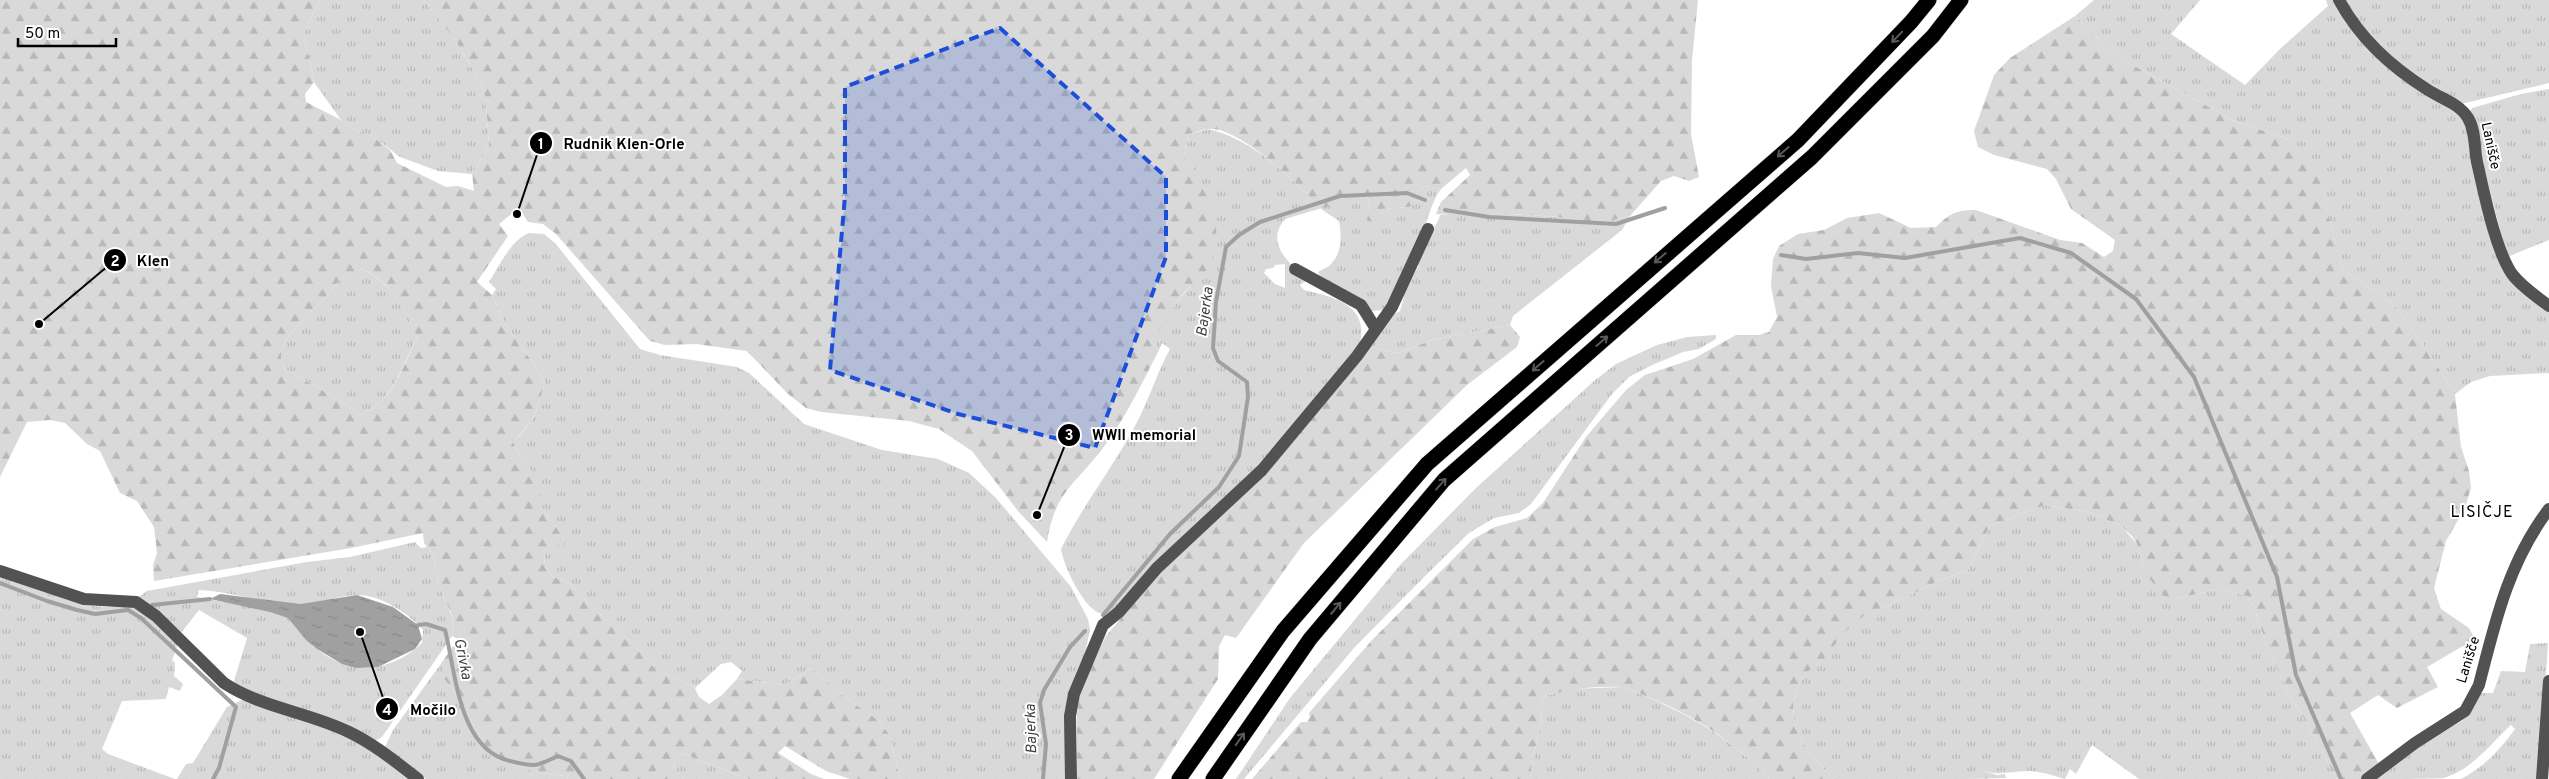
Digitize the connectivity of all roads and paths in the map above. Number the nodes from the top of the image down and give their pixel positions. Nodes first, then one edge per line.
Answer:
1 (1929, 0) edge
2 (1961, 0) edge
3 (2339, 0) edge
4 (1428, 229) dead end
5 (1295, 269) dead end
6 (2549, 306) edge
7 (1376, 329) junction
8 (2549, 509) edge
9 (0, 571) edge
10 (2549, 681) edge
11 (418, 779) edge
12 (1071, 779) edge
13 (1179, 779) edge
14 (1213, 779) edge
15 (2367, 779) edge
16 (2542, 779) edge

1 -> 13 highway
14 -> 2 highway
3 - 6 street, Lanišče
4 - 7 street
5 - 7 street
7 - 12 street
8 - 15 street, Lanišče
9 - 11 street
10 - 16 street

